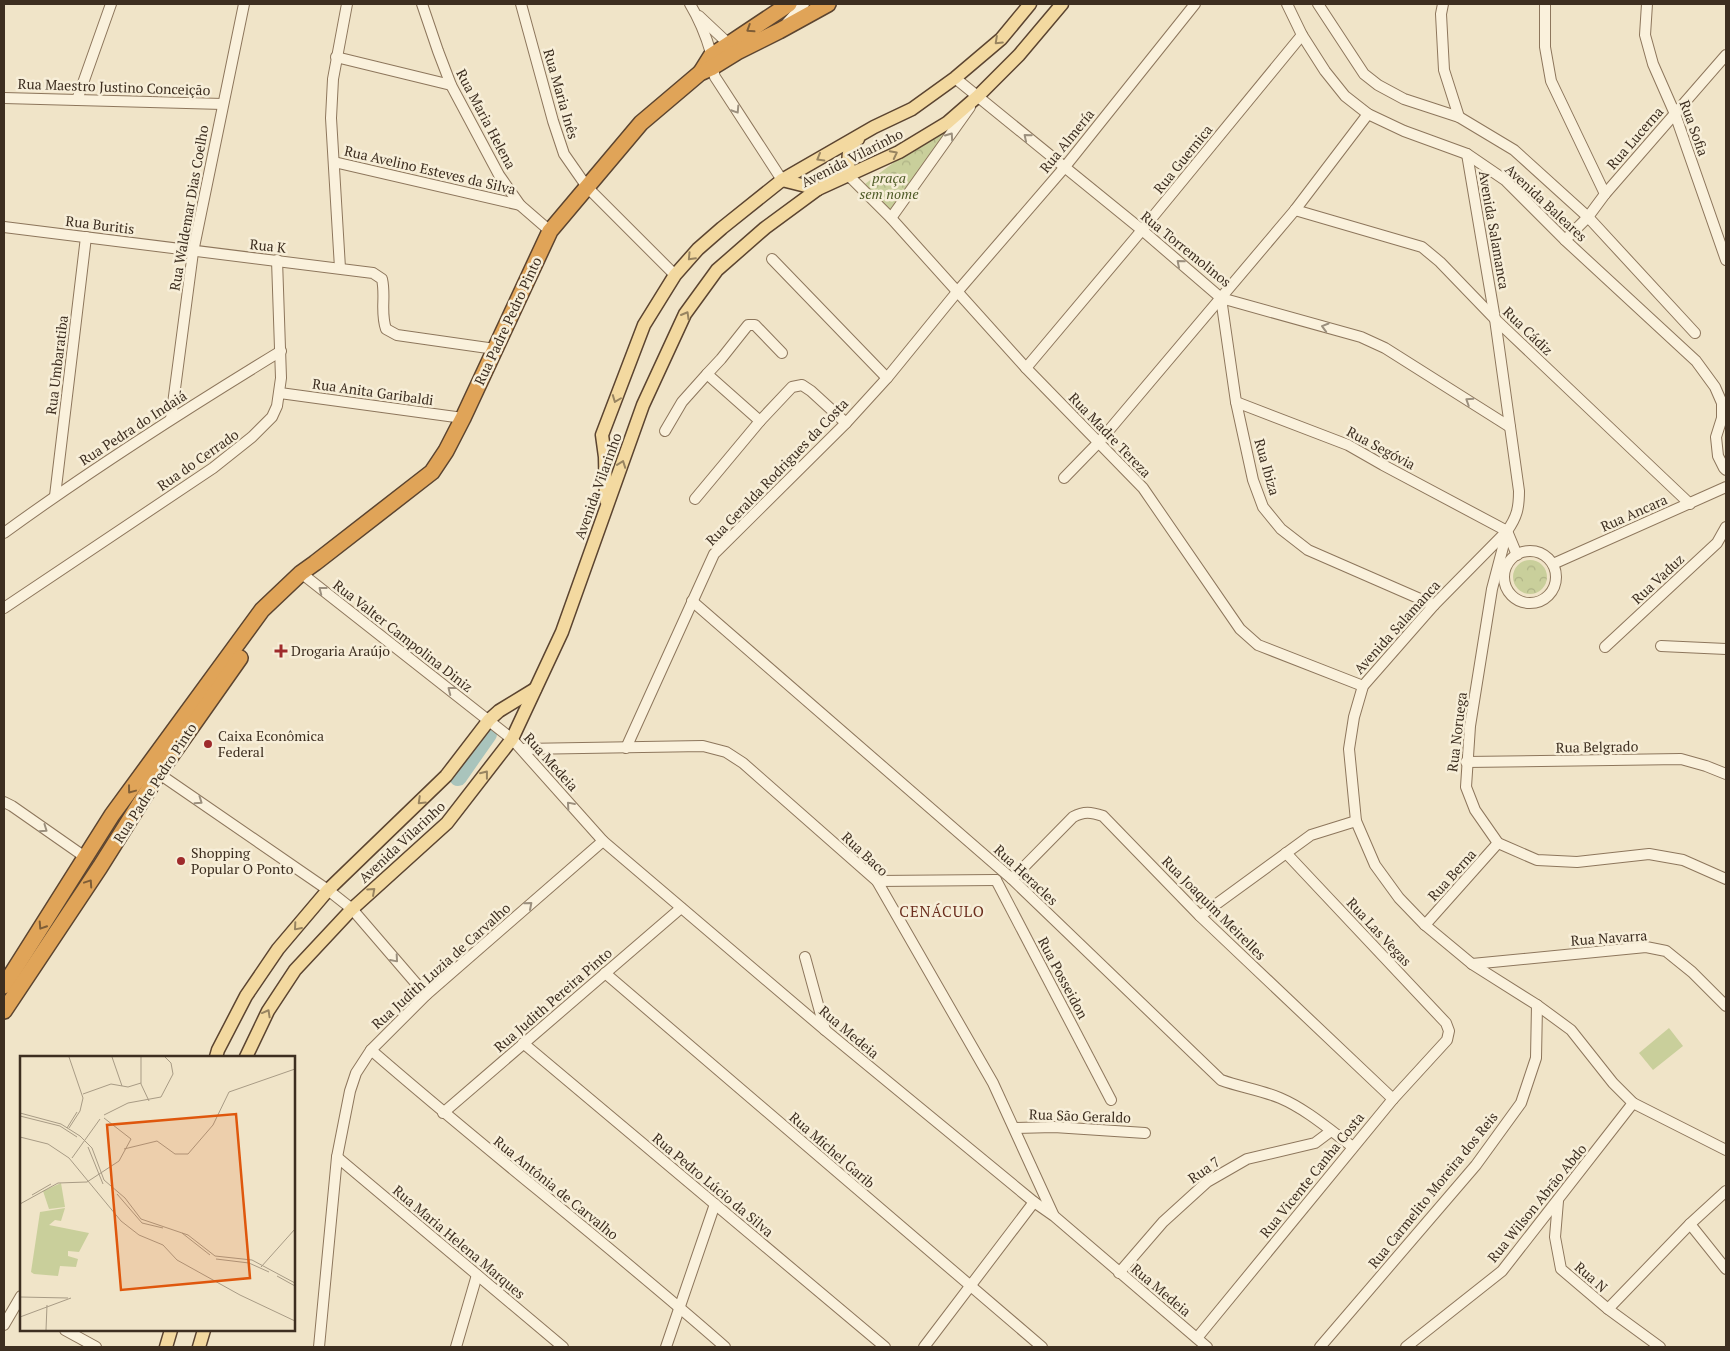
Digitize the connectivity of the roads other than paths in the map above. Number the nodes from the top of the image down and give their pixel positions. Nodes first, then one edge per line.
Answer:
1 (111, 4) edge
2 (244, 4) edge
3 (348, 4) edge
4 (422, 4) edge
5 (521, 4) edge
6 (790, 4) edge
7 (804, 4) edge
8 (828, 4) edge
9 (1030, 4) edge
10 (1062, 4) edge
11 (1195, 4) edge
12 (1287, 4) edge
13 (1318, 4) edge
14 (1443, 4) edge
15 (1545, 4) edge
16 (1647, 4) edge
17 (693, 8) edge
18 (779, 31) junction
19 (1302, 35) junction
20 (733, 48) junction
21 (1726, 55) edge
22 (336, 57) junction
23 (708, 66) junction
24 (955, 78) junction
25 (451, 85) junction
26 (978, 96) junction
27 (4, 98) edge
28 (77, 100) junction
29 (223, 104) junction
30 (1368, 114) junction
31 (1674, 114) junction
32 (1459, 117) junction
33 (874, 128) junction
34 (1467, 154) junction
35 (334, 162) junction
36 (1064, 168) junction
37 (849, 176) junction
38 (782, 180) junction
39 (587, 187) junction
40 (818, 189) junction
41 (1604, 194) junction
42 (520, 205) junction
43 (1295, 210) junction
44 (1588, 217) junction
45 (891, 218) junction
46 (4, 228) edge
47 (1142, 230) junction
48 (550, 231) junction
49 (86, 237) junction
50 (1565, 240) junction
51 (193, 252) junction
52 (772, 259) dead end
53 (277, 260) junction
54 (1726, 260) edge
55 (340, 268) junction
56 (675, 275) junction
57 (957, 292) junction
58 (1221, 298) junction
59 (1496, 319) junction
60 (1695, 333) dead end
61 (495, 349) junction
62 (281, 351) junction
63 (782, 353) dead end
64 (1026, 368) junction
65 (707, 374) junction
66 (887, 378) junction
67 (280, 393) junction
68 (1236, 402) junction
69 (463, 418) junction
70 (171, 419) junction
71 (760, 421) junction
72 (846, 422) junction
73 (1510, 427) junction
74 (665, 431) dead end
75 (1099, 442) junction
76 (1726, 470) edge
77 (1064, 478) dead end
78 (1726, 487) edge
79 (55, 496) junction
80 (695, 499) dead end
81 (1690, 504) junction
82 (606, 510) junction
83 (1726, 527) edge
84 (1507, 531) junction
85 (4, 533) edge
86 (1517, 555) junction
87 (1553, 564) junction
88 (303, 575) junction
89 (1505, 583) junction
90 (1492, 589) junction
91 (692, 601) junction
92 (1434, 605) junction
93 (4, 608) edge
94 (1661, 646) dead end
95 (1605, 647) dead end
96 (1726, 649) edge
97 (1362, 686) junction
98 (537, 688) junction
99 (494, 716) junction
100 (512, 739) junction
101 (626, 748) junction
102 (522, 749) junction
103 (1466, 762) junction
104 (154, 770) junction
105 (1726, 774) edge
106 (4, 802) edge
107 (1356, 821) junction
108 (603, 841) junction
109 (1498, 844) junction
110 (1286, 853) junction
111 (86, 857) junction
112 (1001, 869) junction
113 (1012, 879) junction
114 (1726, 879) edge
115 (996, 880) junction
116 (877, 881) junction
117 (328, 890) junction
118 (681, 908) junction
119 (352, 909) junction
120 (1200, 916) junction
121 (1425, 925) junction
122 (805, 957) dead end
123 (1472, 964) junction
124 (605, 972) junction
125 (4, 986) edge
126 (426, 995) junction
127 (1537, 1005) junction
128 (1726, 1006) edge
129 (4, 1011) edge
130 (825, 1030) junction
131 (1449, 1031) joint
132 (523, 1043) junction
133 (370, 1050) junction
134 (216, 1056) edge
135 (246, 1056) edge
136 (1393, 1099) junction
137 (1111, 1100) dead end
138 (1633, 1103) junction
139 (443, 1113) junction
140 (1015, 1128) junction
141 (1331, 1131) junction
142 (1145, 1132) dead end
143 (1353, 1148) junction
144 (1726, 1150) edge
145 (337, 1157) junction
146 (1726, 1191) edge
147 (1558, 1200) junction
148 (1034, 1202) junction
149 (715, 1204) junction
150 (1054, 1216) junction
151 (1690, 1224) junction
152 (1726, 1268) edge
153 (1119, 1273) junction
154 (477, 1275) junction
155 (970, 1286) junction
156 (20, 1301) edge
157 (680, 1308) junction
158 (1608, 1309) junction
159 (4, 1325) edge
160 (68, 1331) edge
161 (172, 1331) edge
162 (204, 1331) edge
163 (1197, 1338) junction
164 (558, 1345) edge
165 (96, 1347) edge
166 (166, 1347) edge
167 (199, 1347) edge
168 (319, 1347) edge
169 (456, 1347) edge
170 (666, 1347) edge
171 (725, 1347) edge
172 (885, 1347) edge
173 (924, 1347) edge
174 (1042, 1347) edge
175 (1207, 1347) edge
176 (1320, 1347) edge
177 (1406, 1347) edge
178 (1660, 1347) edge

1 - 28 street
2 - 29 street, Rua Waldemar Dias Coelho
3 - 22 street
4 - 25 street, Rua Maria Helena
5 - 39 street, Rua Maria Inês
6 -> 20 highway, Rua Padre Pedro Pinto
7 - 18 street
8 - 18 highway, Rua Padre Pedro Pinto
9 -> 24 main road, Avenida Vilarinho
10 - 26 main road, Avenida Vilarinho
11 - 36 street, Rua Almería
12 - 19 street, Avenida Baleares
13 - 32 street, Avenida Baleares
14 - 32 street
15 - 41 street
16 - 31 street, Rua Sofia
17 - 20 street
17 - 23 street
18 - 20 highway, Rua Padre Pedro Pinto
19 - 30 street, Avenida Baleares
19 - 47 street, Rua Guernica
20 - 23 highway, Rua Padre Pedro Pinto
21 - 31 street, Rua Lucerna
22 - 25 street
22 - 35 street
23 -> 38 street
23 - 39 highway, Rua Padre Pedro Pinto
24 - 26 street, Rua Torremolinos
24 - 33 main road, Avenida Vilarinho
25 - 42 street, Rua Maria Helena
36 -> 26 street, Rua Torremolinos
37 -> 26 main road, Avenida Vilarinho
45 -> 26 street
27 - 28 street, Rua Maestro Justino Conceição
28 - 29 street, Rua Maestro Justino Conceição
29 - 51 street, Rua Waldemar Dias Coelho
30 - 34 street, Avenida Baleares
30 - 43 street
31 - 41 street, Rua Lucerna
31 - 54 street, Rua Sofia
32 - 44 street, Avenida Baleares
33 - 37 main road
33 -> 38 main road, Avenida Vilarinho
34 - 50 street, Avenida Baleares
34 - 59 street, Avenida Salamanca
35 - 42 street, Rua Avelino Esteves da Silva
35 - 55 street
36 - 47 street, Rua Torremolinos
36 - 57 street, Rua Almería
37 - 40 main road, Avenida Vilarinho
37 - 45 street, Rua Madre Tereza
38 - 40 main road
38 -> 56 main road, Avenida Vilarinho
39 - 48 highway, Rua Padre Pedro Pinto
39 - 56 street, Rua Maria Inês
82 -> 40 main road, Avenida Vilarinho
41 - 44 street, Rua Lucerna
42 - 48 street, Rua Maria Helena
43 - 58 street
43 - 59 street, Rua Cádiz
44 - 50 street, Rua Lucerna
44 - 60 street, Avenida Baleares
45 - 57 street, Rua Madre Tereza
46 - 49 street, Rua Buritis
58 -> 47 street, Rua Torremolinos
47 - 64 street, Rua Guernica
48 - 61 highway, Rua Padre Pedro Pinto
49 - 51 street, Rua Buritis
49 - 79 street, Rua Umbaratiba
50 - 76 street, Avenida Baleares
51 - 53 street, Rua K
51 - 70 street, Rua Waldemar Dias Coelho
52 - 66 street
53 - 55 street, Rua K
53 - 62 street, Rua do Cerrado
55 - 61 street, Rua K
56 -> 82 main road, Avenida Vilarinho
57 - 64 street, Rua Madre Tereza
57 - 66 street, Rua Geralda Rodrigues da Costa
58 - 68 street, Rua Ibiza
73 -> 58 street, Rua Torremolinos
58 - 75 street
59 - 73 street, Avenida Salamanca
59 - 81 street, Rua Cádiz
61 - 69 highway, Rua Padre Pedro Pinto
62 - 67 street, Rua do Cerrado
62 - 70 street, Rua Pedra do Indaiá
63 - 65 street
64 - 75 street, Rua Madre Tereza
65 - 71 street
65 - 74 street
66 - 72 street, Rua Geralda Rodrigues da Costa
67 - 69 street, Rua Anita Garibaldi
67 - 93 street, Rua do Cerrado
68 - 84 street, Rua Segóvia
68 - 92 street, Rua Ibiza
69 - 88 highway, Rua Padre Pedro Pinto
70 - 79 street, Rua Pedra do Indaiá
71 - 72 street
71 - 80 street
72 - 91 street, Rua Geralda Rodrigues da Costa
73 - 84 street, Avenida Salamanca
75 - 77 street
75 - 97 street, Rua Madre Tereza
78 - 81 street, Rua Ancara
79 - 85 street, Rua Pedra do Indaiá
81 - 87 street, Rua Ancara
82 - 98 main road, Avenida Vilarinho
83 - 95 street, Rua Vaduz
84 - 86 street
84 - 90 street, Rua Noruega
84 - 92 street, Avenida Salamanca
86 - 87 street
86 - 89 street
87 - 89 street
99 -> 88 street, Rua Valter Campolina Diniz
88 - 104 highway, Rua Padre Pedro Pinto
89 - 90 street
90 - 103 street, Rua Noruega
91 - 101 street, Rua Geralda Rodrigues da Costa
91 - 112 street, Rua Heracles
92 - 97 street, Avenida Salamanca
94 - 96 street
97 - 107 street, Avenida Salamanca
98 - 99 main road
98 - 100 main road, Avenida Vilarinho
99 - 100 street, Rua Medeia
99 -> 117 main road, Avenida Vilarinho
100 - 102 street, Rua Medeia
119 -> 100 main road, Avenida Vilarinho
101 - 102 street, Rua Baco
101 - 116 street, Rua Baco
108 -> 102 street, Rua Medeia
103 - 105 street, Rua Belgrado
103 - 109 street, Rua Noruega
104 -> 111 highway, Rua Padre Pedro Pinto
104 -> 117 street
129 -> 104 highway, Rua Padre Pedro Pinto
106 -> 111 street
107 - 110 street
107 - 121 street, Avenida Salamanca
108 - 118 street, Rua Medeia
126 -> 108 street, Rua Judith Luzia de Carvalho
109 - 114 street
109 - 121 street, Rua Berna
110 - 120 street
110 - 131 street, Rua Las Vegas
111 -> 125 highway, Rua Padre Pedro Pinto
112 - 113 street, Rua Heracles
112 - 115 street
113 - 120 street, Rua Joaquim Meirelles
113 - 141 street, Rua Heracles
115 - 116 street
115 - 137 street, Rua Posseidon
116 - 140 street, Rua Baco
117 - 119 street
117 -> 134 main road, Avenida Vilarinho
118 - 124 street, Rua Judith Pereira Pinto
118 - 130 street, Rua Medeia
119 -> 126 street
135 -> 119 main road, Avenida Vilarinho
120 - 136 street, Rua Joaquim Meirelles
121 - 123 street, Avenida Salamanca
122 - 130 street
123 - 127 street, Avenida Salamanca
123 - 128 street, Rua Navarra
124 - 132 street, Rua Judith Pereira Pinto
124 - 155 street, Rua Michel Garib
126 - 133 street, Rua Judith Luzia de Carvalho
127 - 138 street, Avenida Salamanca
127 - 176 street, Rua Carmelito Moreira dos Reis
130 - 148 street, Rua Medeia
131 - 136 street, Rua Vicente Canha Costa
132 - 139 street, Rua Judith Pereira Pinto
132 - 149 street, Rua Pedro Lúcio da Silva
133 - 139 street, Rua Antônia de Carvalho
133 - 145 street, Rua Judith Luzia de Carvalho
136 - 143 street, Rua Vicente Canha Costa
138 - 144 street, Avenida Salamanca
138 - 147 street, Rua Wilson Abrão Abdo
139 - 157 street, Rua Antônia de Carvalho
140 - 142 street, Rua São Geraldo
140 - 150 street, Rua Baco
141 - 143 street, Rua Heracles
141 - 153 street, Rua 7
143 - 163 street, Rua Vicente Canha Costa
145 - 154 street, Rua Maria Helena Marques
145 - 168 street, Rua Judith Luzia de Carvalho
146 - 151 street
147 - 158 street, Rua N
147 - 177 street, Rua Wilson Abrão Abdo
148 - 150 street, Rua Medeia
148 - 155 street
149 - 157 street
149 - 172 street, Rua Pedro Lúcio da Silva
150 - 153 street, Rua Medeia
151 - 152 street
151 - 158 street
153 - 163 street, Rua Medeia
154 - 164 street, Rua Maria Helena Marques
154 - 169 street
155 - 173 street
155 - 174 street, Rua Michel Garib
156 - 159 street
157 - 170 street
157 - 171 street, Rua Antônia de Carvalho
158 - 178 street, Rua N
160 - 165 street
161 - 166 main road
162 - 167 main road
163 - 175 street, Rua Medeia

